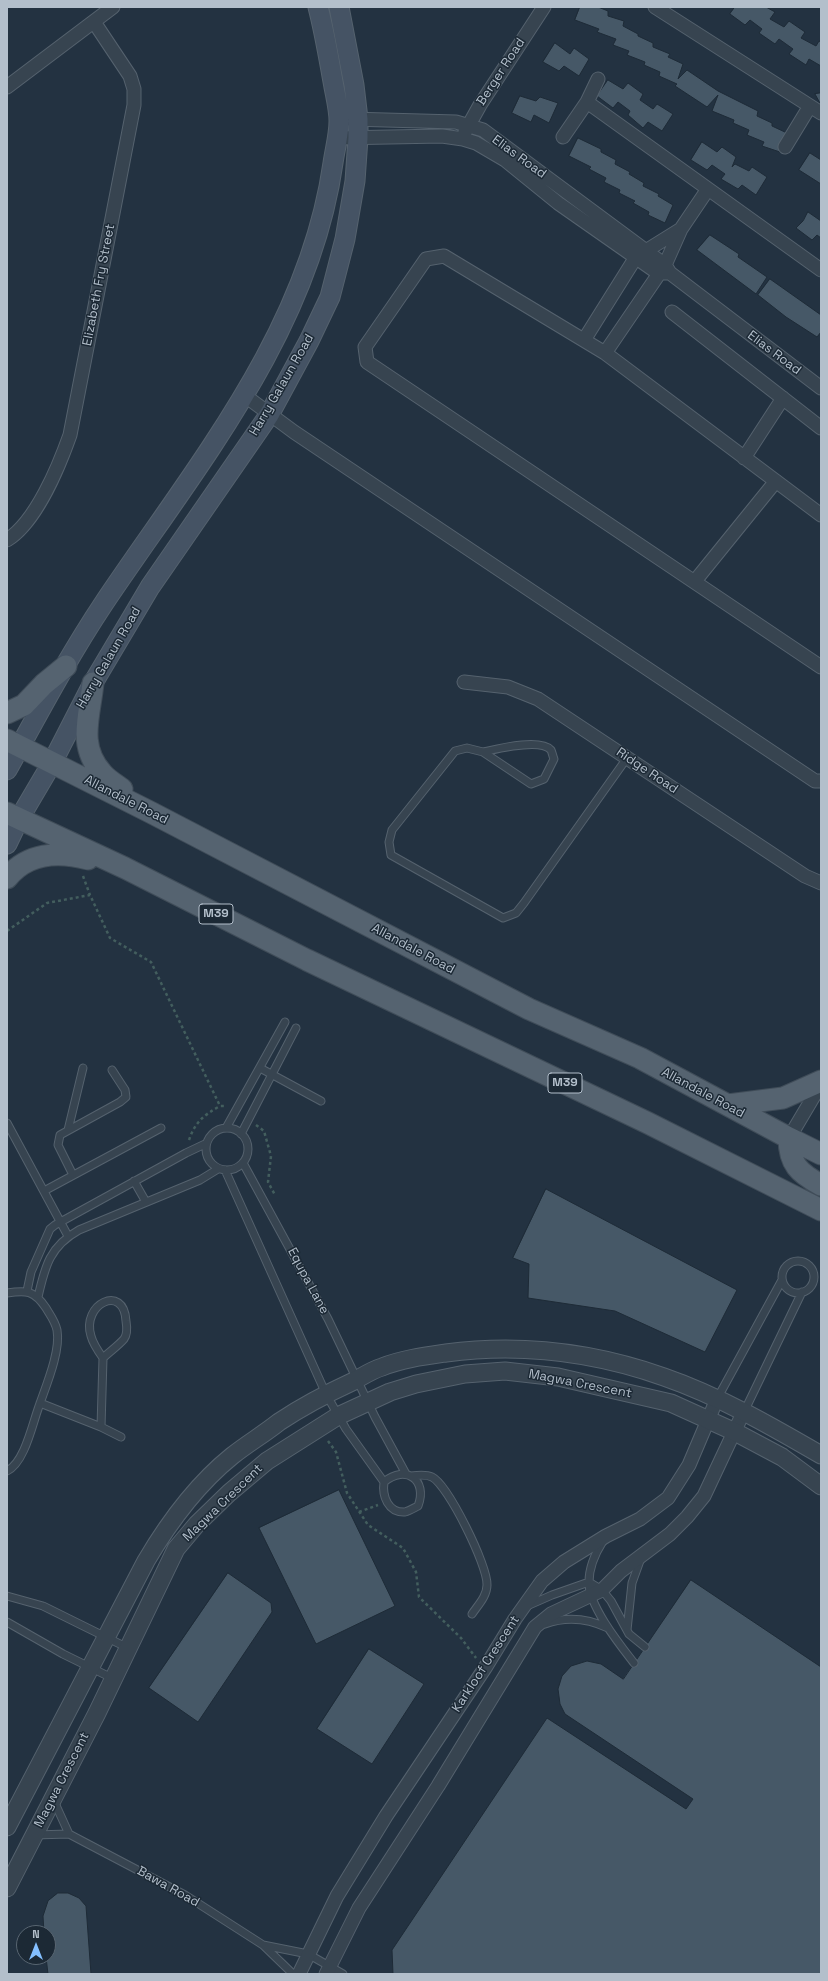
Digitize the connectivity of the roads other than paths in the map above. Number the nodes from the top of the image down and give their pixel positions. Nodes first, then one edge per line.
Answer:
1 (113, 7) edge
2 (318, 7) edge
3 (339, 7) edge
4 (544, 7) edge
5 (655, 7) edge
6 (94, 22) junction
7 (598, 79) dead end
8 (7, 87) edge
9 (587, 102) junction
10 (810, 106) junction
11 (821, 113) edge
12 (358, 119) junction
13 (468, 124) junction
14 (338, 129) junction
15 (358, 138) junction
16 (563, 138) dead end
17 (462, 139) junction
18 (785, 147) dead end
19 (708, 189) junction
20 (681, 229) junction
21 (641, 254) junction
22 (664, 270) junction
23 (821, 270) edge
24 (672, 312) dead end
25 (584, 340) junction
26 (605, 353) junction
27 (821, 388) edge
28 (244, 395) junction
29 (783, 398) junction
30 (269, 415) junction
31 (821, 428) edge
32 (744, 458) junction
33 (776, 481) junction
34 (821, 515) edge
35 (7, 540) edge
36 (695, 581) junction
37 (66, 666) junction
38 (821, 667) edge
39 (464, 682) dead end
40 (93, 683) junction
41 (7, 713) edge
42 (14, 744) edge
43 (483, 752) junction
44 (627, 758) junction
45 (52, 763) junction
46 (7, 770) edge
47 (821, 781) edge
48 (152, 813) junction
49 (13, 816) edge
50 (7, 844) edge
51 (126, 868) junction
52 (7, 878) edge
53 (821, 883) edge
54 (285, 1022) dead end
55 (296, 1028) dead end
56 (83, 1068) dead end
57 (260, 1068) junction
58 (112, 1070) dead end
59 (272, 1074) junction
60 (821, 1081) edge
61 (821, 1084) edge
62 (321, 1101) dead end
63 (728, 1105) junction
64 (7, 1123) edge
65 (161, 1128) dead end
66 (226, 1128) junction
67 (68, 1130) junction
68 (241, 1134) junction
69 (789, 1138) junction
70 (206, 1144) junction
71 (821, 1154) edge
72 (243, 1163) junction
73 (222, 1170) junction
74 (73, 1175) junction
75 (134, 1181) junction
76 (821, 1185) edge
77 (44, 1191) junction
78 (146, 1202) junction
79 (821, 1210) edge
80 (60, 1221) junction
81 (68, 1236) junction
82 (782, 1280) junction
83 (27, 1291) junction
84 (802, 1292) junction
85 (7, 1293) edge
86 (38, 1297) junction
87 (103, 1358) junction
88 (358, 1379) junction
89 (326, 1394) junction
90 (717, 1399) junction
91 (369, 1402) junction
92 (40, 1403) junction
93 (743, 1413) junction
94 (338, 1416) junction
95 (708, 1420) junction
96 (101, 1427) junction
97 (735, 1432) junction
98 (121, 1437) dead end
99 (821, 1455) edge
100 (7, 1471) edge
101 (408, 1475) junction
102 (384, 1482) junction
103 (821, 1486) edge
104 (606, 1536) junction
105 (642, 1554) junction
106 (594, 1589) junction
107 (7, 1596) edge
108 (523, 1608) junction
109 (472, 1614) dead end
110 (7, 1622) edge
111 (535, 1627) junction
112 (608, 1628) junction
113 (627, 1630) junction
114 (106, 1637) junction
115 (645, 1647) dead end
116 (129, 1648) junction
117 (634, 1663) dead end
118 (90, 1667) junction
119 (114, 1679) junction
120 (53, 1799) junction
121 (7, 1827) edge
122 (69, 1834) junction
123 (34, 1835) junction
124 (7, 1888) edge
125 (263, 1946) junction
126 (308, 1954) junction
127 (328, 1970) edge
128 (293, 1974) edge
129 (299, 1974) edge
130 (343, 1974) edge

1 - 6 street
2 - 14 main road
3 - 12 main road, Harry Galaun Road
4 - 13 street, Berger Road
5 - 10 street
6 - 8 street
6 - 35 street, Elizabeth Fry Street
7 - 9 street
9 - 16 street
9 - 19 street
10 - 11 street
10 - 18 street
12 - 13 street, Elias Road
12 - 14 street, Elias Road
12 - 15 main road, Harry Galaun Road
13 - 17 street, Berger Road
13 - 21 street, Elias Road
14 - 15 street, Elias Road
14 - 28 main road
15 - 17 street, Elias Road
15 - 30 main road, Harry Galaun Road
17 - 21 street, Elias Road
19 - 20 street
19 - 23 street
20 - 21 street
20 - 22 street
21 - 22 street, Elias Road
21 - 25 street
22 - 26 street
22 - 27 street, Elias Road
24 - 29 street
25 - 26 street
25 - 36 street
26 - 32 street
28 - 30 street
28 - 37 main road
29 - 31 street
29 - 32 street
30 - 40 main road, Harry Galaun Road
30 - 47 street
32 - 33 street
33 - 34 street
33 - 36 street
36 - 38 street
37 - 41 main road
37 - 42 main road
39 - 44 street, Ridge Road
40 - 45 main road, Harry Galaun Road
40 - 48 main road
42 - 45 main road, Allandale Road
42 - 46 main road
43 - 43 lane
43 - 44 lane
44 - 53 street, Ridge Road
45 - 48 main road, Allandale Road
45 - 49 main road, Harry Galaun Road
48 - 63 main road, Allandale Road
49 - 50 main road, Harry Galaun Road
49 - 51 main road, M39
51 - 52 main road
51 - 79 main road, M39
54 - 57 lane
55 - 59 lane
56 - 67 lane
57 - 59 lane
57 - 66 lane
58 - 67 lane
59 - 62 lane
59 - 68 lane
60 - 63 main road
61 - 69 street
63 - 69 main road, Allandale Road
64 - 77 lane
65 - 74 lane
66 - 68 lane
66 - 70 lane
67 - 74 lane
68 - 72 lane
69 - 71 main road, Allandale Road
69 - 76 main road
70 - 73 lane
70 - 75 lane
72 - 73 lane
72 - 88 lane, Equpa Lane
73 - 78 lane
73 - 89 lane
74 - 77 lane
75 - 78 lane
75 - 80 lane
77 - 80 lane
78 - 81 lane
80 - 81 lane
80 - 83 lane
81 - 86 lane
82 - 84 lane
82 - 84 lane
82 - 90 lane
83 - 85 lane
83 - 86 lane
84 - 93 lane
86 - 92 lane
87 - 87 lane
87 - 96 lane
88 - 89 street, Magwa Crescent
88 - 90 street, Magwa Crescent
88 - 91 lane, Equpa Lane
89 - 94 lane
89 - 114 street, Magwa Crescent
90 - 93 street, Magwa Crescent
90 - 95 street, Karkloof Crescent
91 - 94 street, Magwa Crescent
91 - 95 street, Magwa Crescent
91 - 101 lane, Equpa Lane
92 - 96 lane
92 - 100 lane
93 - 97 street, Karkloof Crescent
93 - 99 street, Magwa Crescent
94 - 102 lane
94 - 116 street, Magwa Crescent
95 - 97 street, Magwa Crescent
95 - 104 street, Karkloof Crescent
96 - 98 lane
97 - 103 street, Magwa Crescent
97 - 105 street, Karkloof Crescent
101 - 102 lane
101 - 102 lane
101 - 109 lane
104 - 106 lane
104 - 108 street, Karkloof Crescent
105 - 106 street, Karkloof Crescent
105 - 113 lane
106 - 108 lane
106 - 111 street, Karkloof Crescent
106 - 112 lane
106 - 113 lane
107 - 114 lane
108 - 126 street, Karkloof Crescent
110 - 118 lane
111 - 112 lane
111 - 127 street, Karkloof Crescent
112 - 117 lane
113 - 115 lane
114 - 116 lane
114 - 118 street, Magwa Crescent
116 - 119 street, Magwa Crescent
118 - 119 lane
118 - 121 street, Magwa Crescent
119 - 120 street, Magwa Crescent
120 - 122 lane
120 - 123 street, Magwa Crescent
122 - 123 lane
122 - 125 lane, Bawa Road
123 - 124 street, Magwa Crescent
125 - 126 lane
125 - 128 lane
126 - 127 lane
126 - 129 street, Karkloof Crescent
127 - 130 lane

